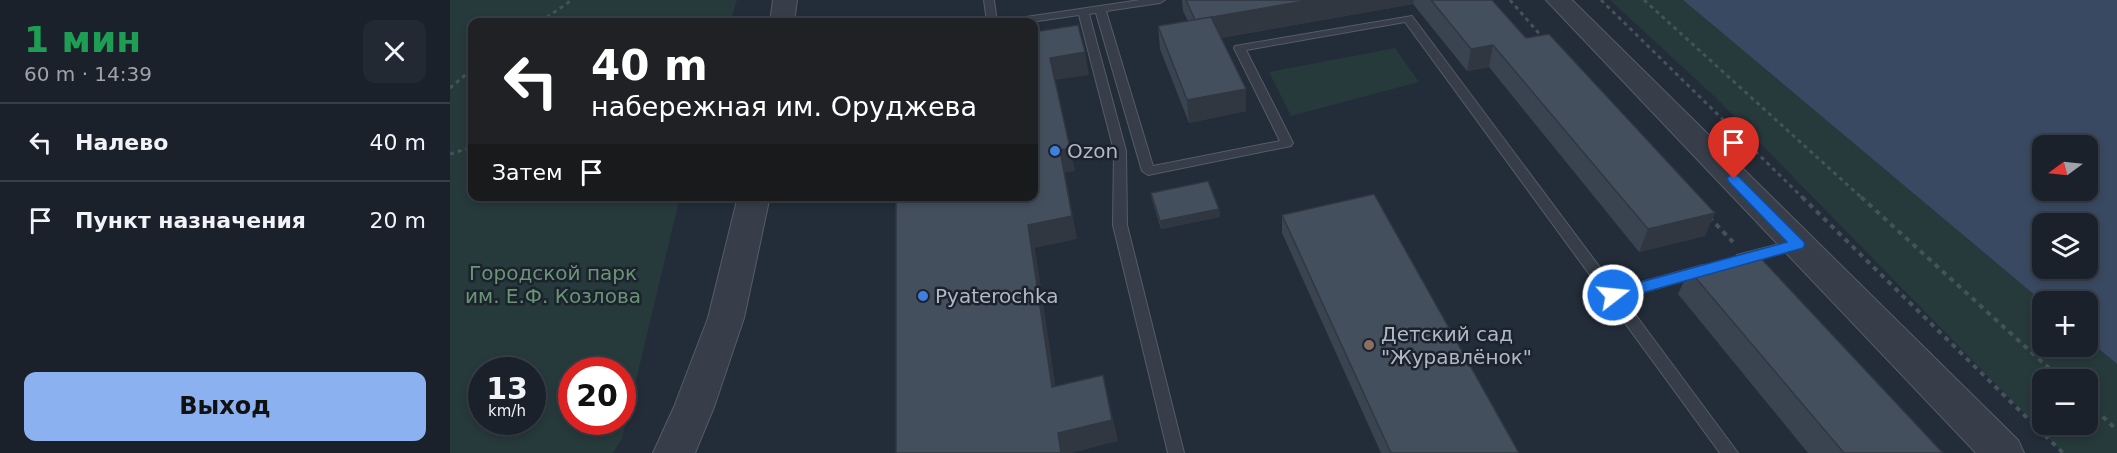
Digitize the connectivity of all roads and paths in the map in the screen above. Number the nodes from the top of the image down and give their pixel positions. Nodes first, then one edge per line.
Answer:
1 (572, 0) edge
2 (785, 0) edge
3 (989, 0) edge
4 (1160, 0) edge
5 (1510, 0) edge
6 (1558, 0) edge
7 (1601, 0) edge
8 (1644, 0) edge
9 (1100, 9) junction
10 (1083, 12) junction
11 (546, 18) edge
12 (783, 18) edge
13 (991, 18) edge
14 (1038, 18) edge
15 (1547, 42) edge
16 (468, 72) edge
17 (450, 88) edge
18 (468, 148) edge
19 (450, 154) edge
20 (753, 201) edge
21 (1707, 215) edge
22 (1798, 244) junction
23 (1747, 258) junction
24 (1613, 295) junction
25 (2050, 369) edge
26 (2098, 412) edge
27 (2117, 430) edge
28 (674, 453) edge
29 (1176, 453) edge
30 (1730, 453) edge
31 (2003, 453) edge
32 (2063, 453) edge

1 - 11 path
2 - 12 street
3 - 13 lane
4 - 9 lane
5 - 15 path
6 - 22 street
7 - 32 path
8 - 25 path
9 - 10 lane
9 - 24 lane
10 - 14 lane
10 - 29 lane
16 - 17 path
18 - 19 path
20 - 28 street
21 - 23 path
22 - 23 lane
22 - 31 street
23 - 24 lane
24 - 30 lane
26 - 27 path

